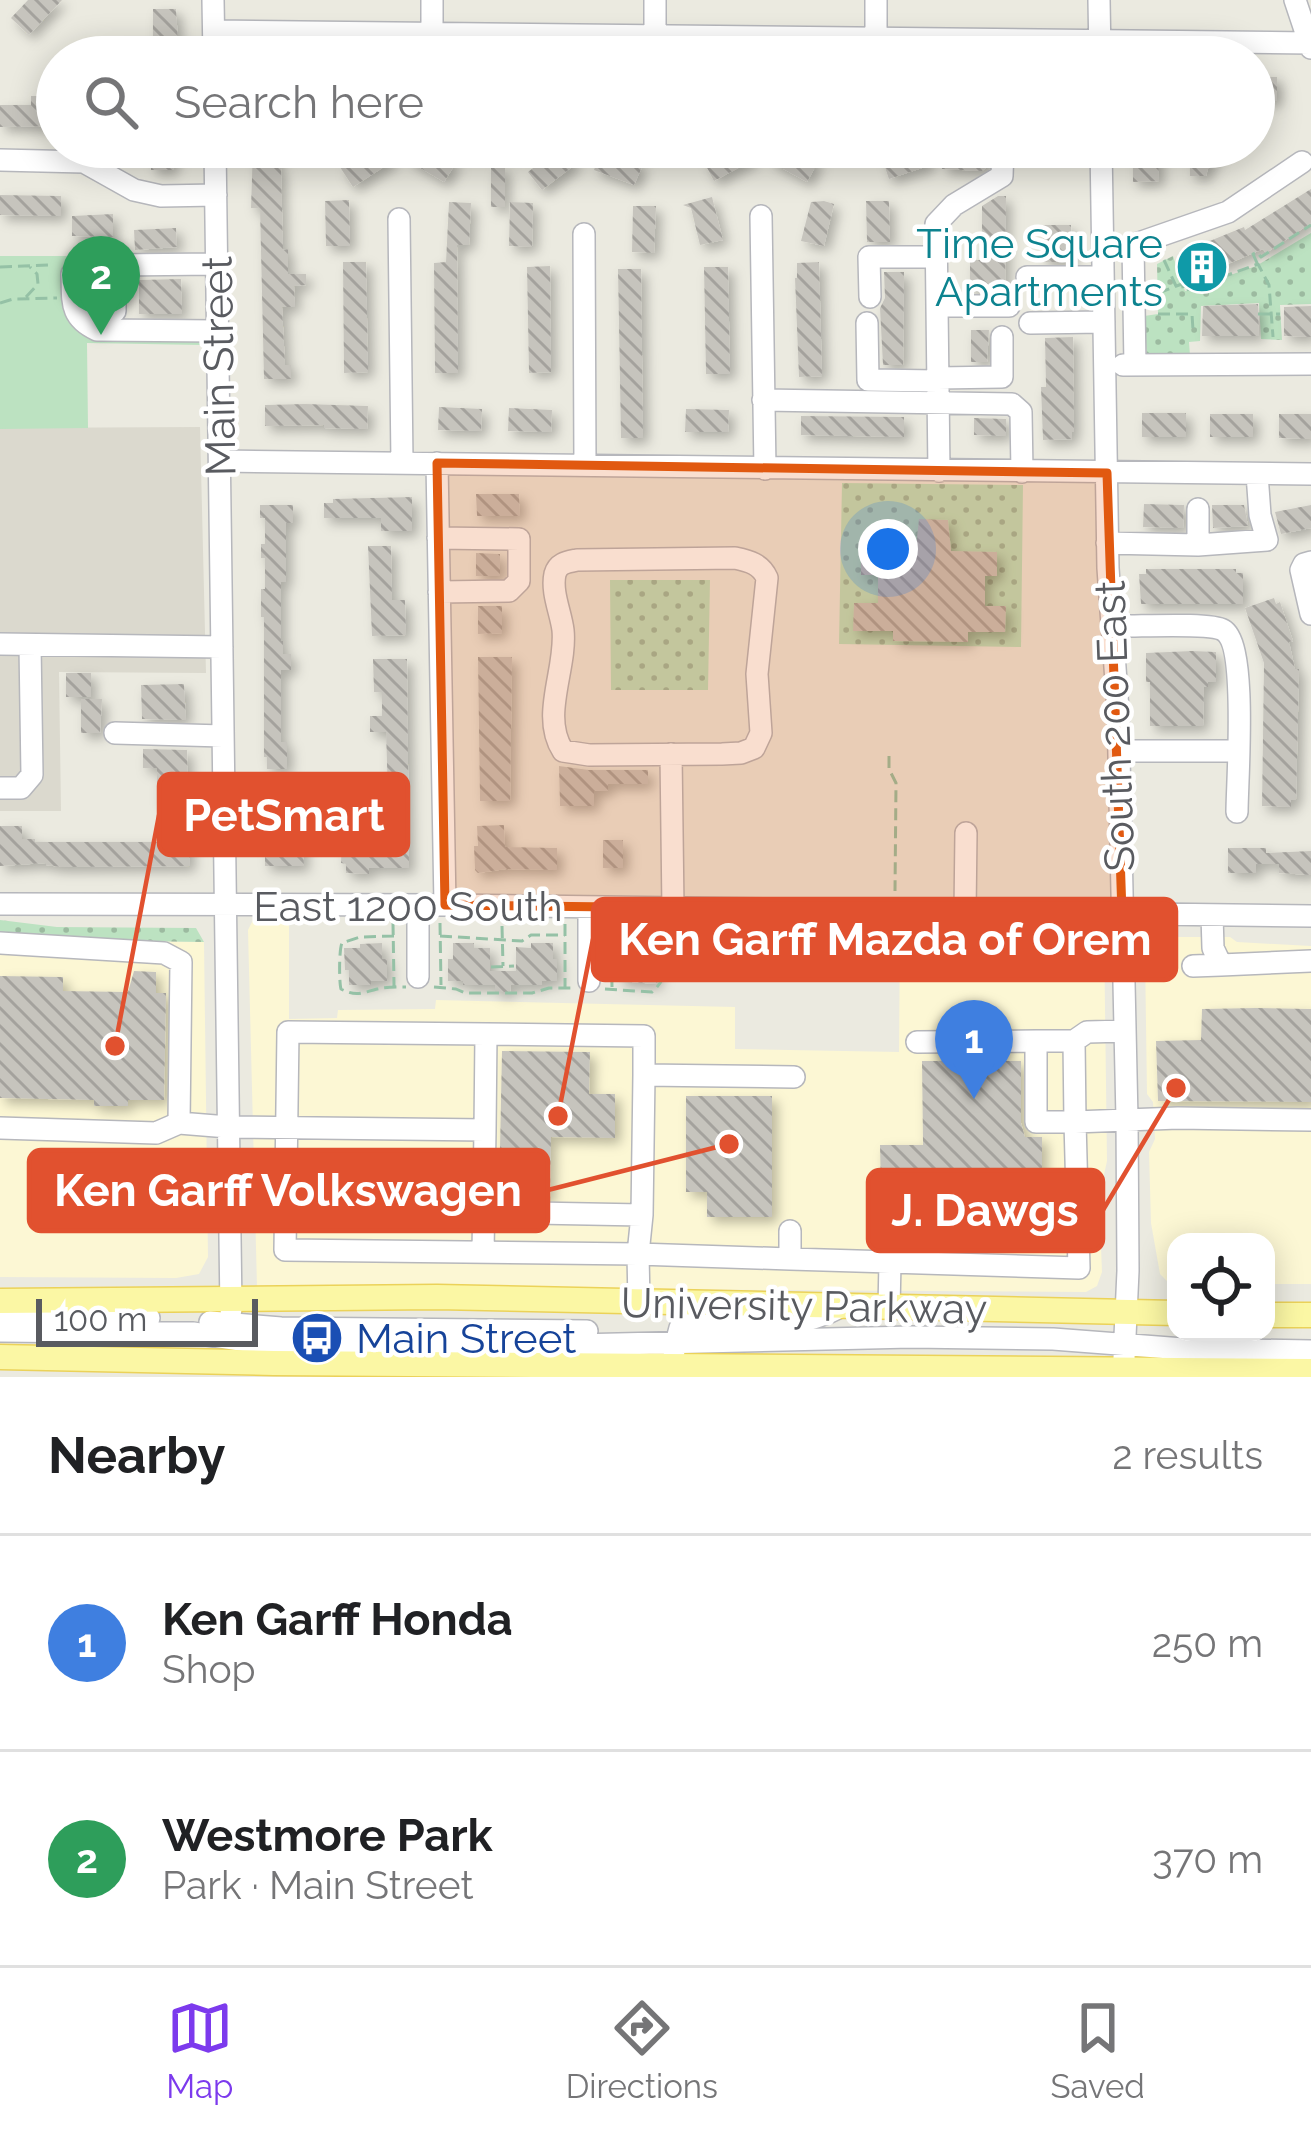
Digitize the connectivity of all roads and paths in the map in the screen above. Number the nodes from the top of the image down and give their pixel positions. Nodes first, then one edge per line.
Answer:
1 (214, 0) edge
2 (432, 0) edge
3 (655, 0) edge
4 (876, 0) edge
5 (1100, 0) edge
6 (1295, 0) edge
7 (214, 31) junction
8 (432, 34) junction
9 (655, 35) junction
10 (214, 36) edge
11 (729, 36) edge
12 (876, 36) edge
13 (1100, 36) edge
14 (1310, 45) edge
15 (1275, 46) edge
16 (0, 160) edge
17 (36, 161) edge
18 (1302, 162) dead end
19 (95, 168) edge
20 (215, 168) edge
21 (1002, 168) edge
22 (1101, 168) edge
23 (216, 195) junction
24 (761, 216) dead end
25 (399, 219) dead end
26 (1311, 225) edge
27 (584, 234) dead end
28 (936, 257) junction
29 (1164, 260) dead end
30 (217, 264) junction
31 (1258, 264) junction
32 (29, 266) junction
33 (0, 267) edge
34 (62, 269) joint
35 (1027, 277) dead end
36 (1103, 277) junction
37 (1176, 286) junction
38 (1158, 293) dead end
39 (870, 297) dead end
40 (24, 299) junction
41 (51, 299) dead end
42 (0, 303) edge
43 (937, 306) junction
44 (1009, 306) dead end
45 (115, 311) dead end
46 (1158, 314) dead end
47 (1192, 314) junction
48 (1200, 314) dead end
49 (1258, 314) dead end
50 (1272, 314) junction
51 (1280, 314) dead end
52 (1104, 322) junction
53 (867, 323) dead end
54 (1030, 323) dead end
55 (1192, 330) dead end
56 (218, 331) junction
57 (1001, 337) dead end
58 (1273, 337) dead end
59 (1105, 364) junction
60 (1311, 364) edge
61 (1135, 365) junction
62 (938, 388) junction
63 (764, 400) junction
64 (220, 461) junction
65 (402, 462) junction
66 (437, 463) junction
67 (585, 465) junction
68 (764, 469) junction
69 (939, 471) junction
70 (1022, 472) junction
71 (1107, 473) junction
72 (1256, 474) junction
73 (1311, 474) edge
74 (1198, 508) dead end
75 (438, 538) junction
76 (1107, 544) junction
77 (1198, 545) junction
78 (1311, 562) edge
79 (439, 592) junction
80 (1311, 614) edge
81 (1112, 626) junction
82 (0, 644) edge
83 (30, 645) junction
84 (222, 646) junction
85 (115, 733) dead end
86 (224, 736) junction
87 (1119, 751) junction
88 (1238, 751) junction
89 (671, 754) junction
90 (889, 756) dead end
91 (0, 788) edge
92 (1237, 812) dead end
93 (966, 833) dead end
94 (895, 893) dead end
95 (0, 904) edge
96 (225, 905) junction
97 (418, 905) junction
98 (590, 908) junction
99 (673, 909) junction
100 (965, 912) junction
101 (1122, 913) junction
102 (443, 914) junction
103 (1212, 914) junction
104 (1311, 916) edge
105 (394, 922) dead end
106 (502, 923) dead end
107 (565, 924) dead end
108 (611, 925) dead end
109 (565, 935) junction
110 (394, 936) junction
111 (440, 936) junction
112 (611, 937) junction
113 (502, 940) junction
114 (0, 944) edge
115 (1311, 961) edge
116 (1221, 965) junction
117 (502, 966) junction
118 (514, 966) dead end
119 (1192, 966) dead end
120 (491, 967) dead end
121 (417, 984) junction
122 (588, 986) junction
123 (394, 987) junction
124 (441, 987) junction
125 (565, 988) junction
126 (612, 989) junction
127 (1125, 1031) junction
128 (486, 1034) junction
129 (1036, 1041) junction
130 (1074, 1041) junction
131 (917, 1042) dead end
132 (644, 1075) junction
133 (794, 1077) dead end
134 (1127, 1119) junction
135 (1311, 1120) edge
136 (1076, 1121) junction
137 (179, 1123) junction
138 (228, 1127) junction
139 (286, 1127) junction
140 (0, 1128) edge
141 (485, 1130) junction
142 (484, 1212) junction
143 (642, 1215) junction
144 (790, 1231) dead end
145 (1078, 1234) junction
146 (483, 1252) junction
147 (638, 1254) junction
148 (790, 1259) junction
149 (890, 1262) junction
150 (0, 1301) edge
151 (639, 1303) junction
152 (838, 1308) junction
153 (889, 1308) junction
154 (0, 1315) edge
155 (1275, 1315) edge
156 (1311, 1315) edge
157 (1167, 1319) edge
158 (0, 1331) edge
159 (231, 1340) edge
160 (1311, 1346) edge
161 (1125, 1348) edge
162 (675, 1354) edge
163 (0, 1357) edge
164 (711, 1371) edge
165 (1311, 1371) edge

1 - 7 street
2 - 8 street
3 - 9 street
4 - 12 street
5 - 13 street
6 - 14 street
7 - 8 street
7 - 10 street
8 - 9 street
9 - 11 street
14 - 15 street
16 - 17 street
18 - 61 street
19 - 23 street
20 - 23 street, Main Street
21 - 28 street
22 - 36 street, South 200 East
23 - 30 street, Main Street
24 - 63 street
25 - 65 street
26 - 31 path
27 - 67 street
28 - 39 street
28 - 43 street
29 - 37 path
30 - 45 street
30 - 56 street, Main Street
31 - 37 path
31 - 50 path
32 - 33 path
32 - 34 path
32 - 40 path
34 - 56 street
35 - 36 street
36 - 52 street, South 200 East
37 - 38 path
40 - 41 path
40 - 42 path
43 - 44 street
43 - 62 street
46 - 47 path
47 - 48 path
47 - 55 path
49 - 50 path
50 - 51 path
50 - 58 path
52 - 54 street
52 - 59 street, South 200 East
53 - 62 street
56 - 64 street, Main Street
57 - 62 street
59 - 61 street
59 - 71 street, South 200 East
60 - 61 street
62 - 63 street
62 - 69 street
62 - 70 street
63 - 68 street
64 - 65 street
64 - 84 street, Main Street
65 - 66 street
66 - 67 street
66 - 75 street
67 - 68 street
68 - 69 street
69 - 70 street
70 - 71 street
71 - 72 street
71 - 76 street, South 200 East
72 - 73 street
72 - 77 street
74 - 77 street
75 - 79 street
75 - 79 street
76 - 77 street
76 - 81 street, South 200 East
78 - 80 street
79 - 102 street
81 - 87 street, South 200 East
81 - 88 street
82 - 83 street
83 - 84 street
83 - 91 street
84 - 86 street, Main Street
85 - 86 street
86 - 96 street, Main Street
87 - 88 street
87 - 101 street, South 200 East
88 - 92 street
89 - 89 street
89 - 99 street
90 - 94 path
93 - 100 street
95 - 96 street, East 1200 South
96 - 97 street, East 1200 South
96 - 138 street, Main Street
97 - 102 street, East 1200 South
97 - 121 street
98 - 99 street, East 1200 South
98 - 102 street, East 1200 South
98 - 122 street
99 - 100 street, East 1200 South
100 - 101 street, East 1200 South
101 - 103 street, East 1200 South
101 - 127 street, South 200 East
102 - 111 path
103 - 104 street, East 1200 South
103 - 116 street
105 - 110 path
106 - 113 path
107 - 109 path
108 - 112 path
109 - 113 path
109 - 125 path
110 - 123 path
110 - 123 path
111 - 113 path
111 - 124 path
112 - 126 path
112 - 126 path
113 - 117 path
114 - 137 street
115 - 116 street
116 - 119 street
117 - 118 path
117 - 120 path
121 - 123 path
121 - 124 path
122 - 125 path
122 - 126 path
124 - 125 path
127 - 130 street
127 - 134 street, South 200 East
128 - 132 street
128 - 139 street
128 - 141 street
129 - 130 street
129 - 131 street
129 - 136 street
130 - 136 street
132 - 133 street
132 - 143 street
134 - 135 street
134 - 136 street
134 - 161 street, South 200 East
136 - 145 street
137 - 138 street
137 - 140 street
138 - 139 street
138 - 159 street, Main Street
139 - 141 street
139 - 146 street
141 - 142 street
142 - 143 street
142 - 146 street
143 - 147 street
144 - 148 street
145 - 149 street
145 - 149 street
146 - 147 street
147 - 148 street
147 - 151 street
148 - 149 street
149 - 153 street
150 - 159 main road, University Parkway
151 - 152 main road, University Parkway
151 - 159 main road, University Parkway
152 - 153 main road, University Parkway
152 - 162 street
153 - 161 main road, University Parkway
154 - 159 street
155 - 156 main road
157 - 161 main road, University Parkway
158 - 159 street
159 - 162 main road, University Parkway
159 - 162 street
159 - 163 main road, University Parkway
160 - 161 street
161 - 162 street
161 - 164 main road, University Parkway
161 - 165 main road, University Parkway
162 - 164 main road, University Parkway

